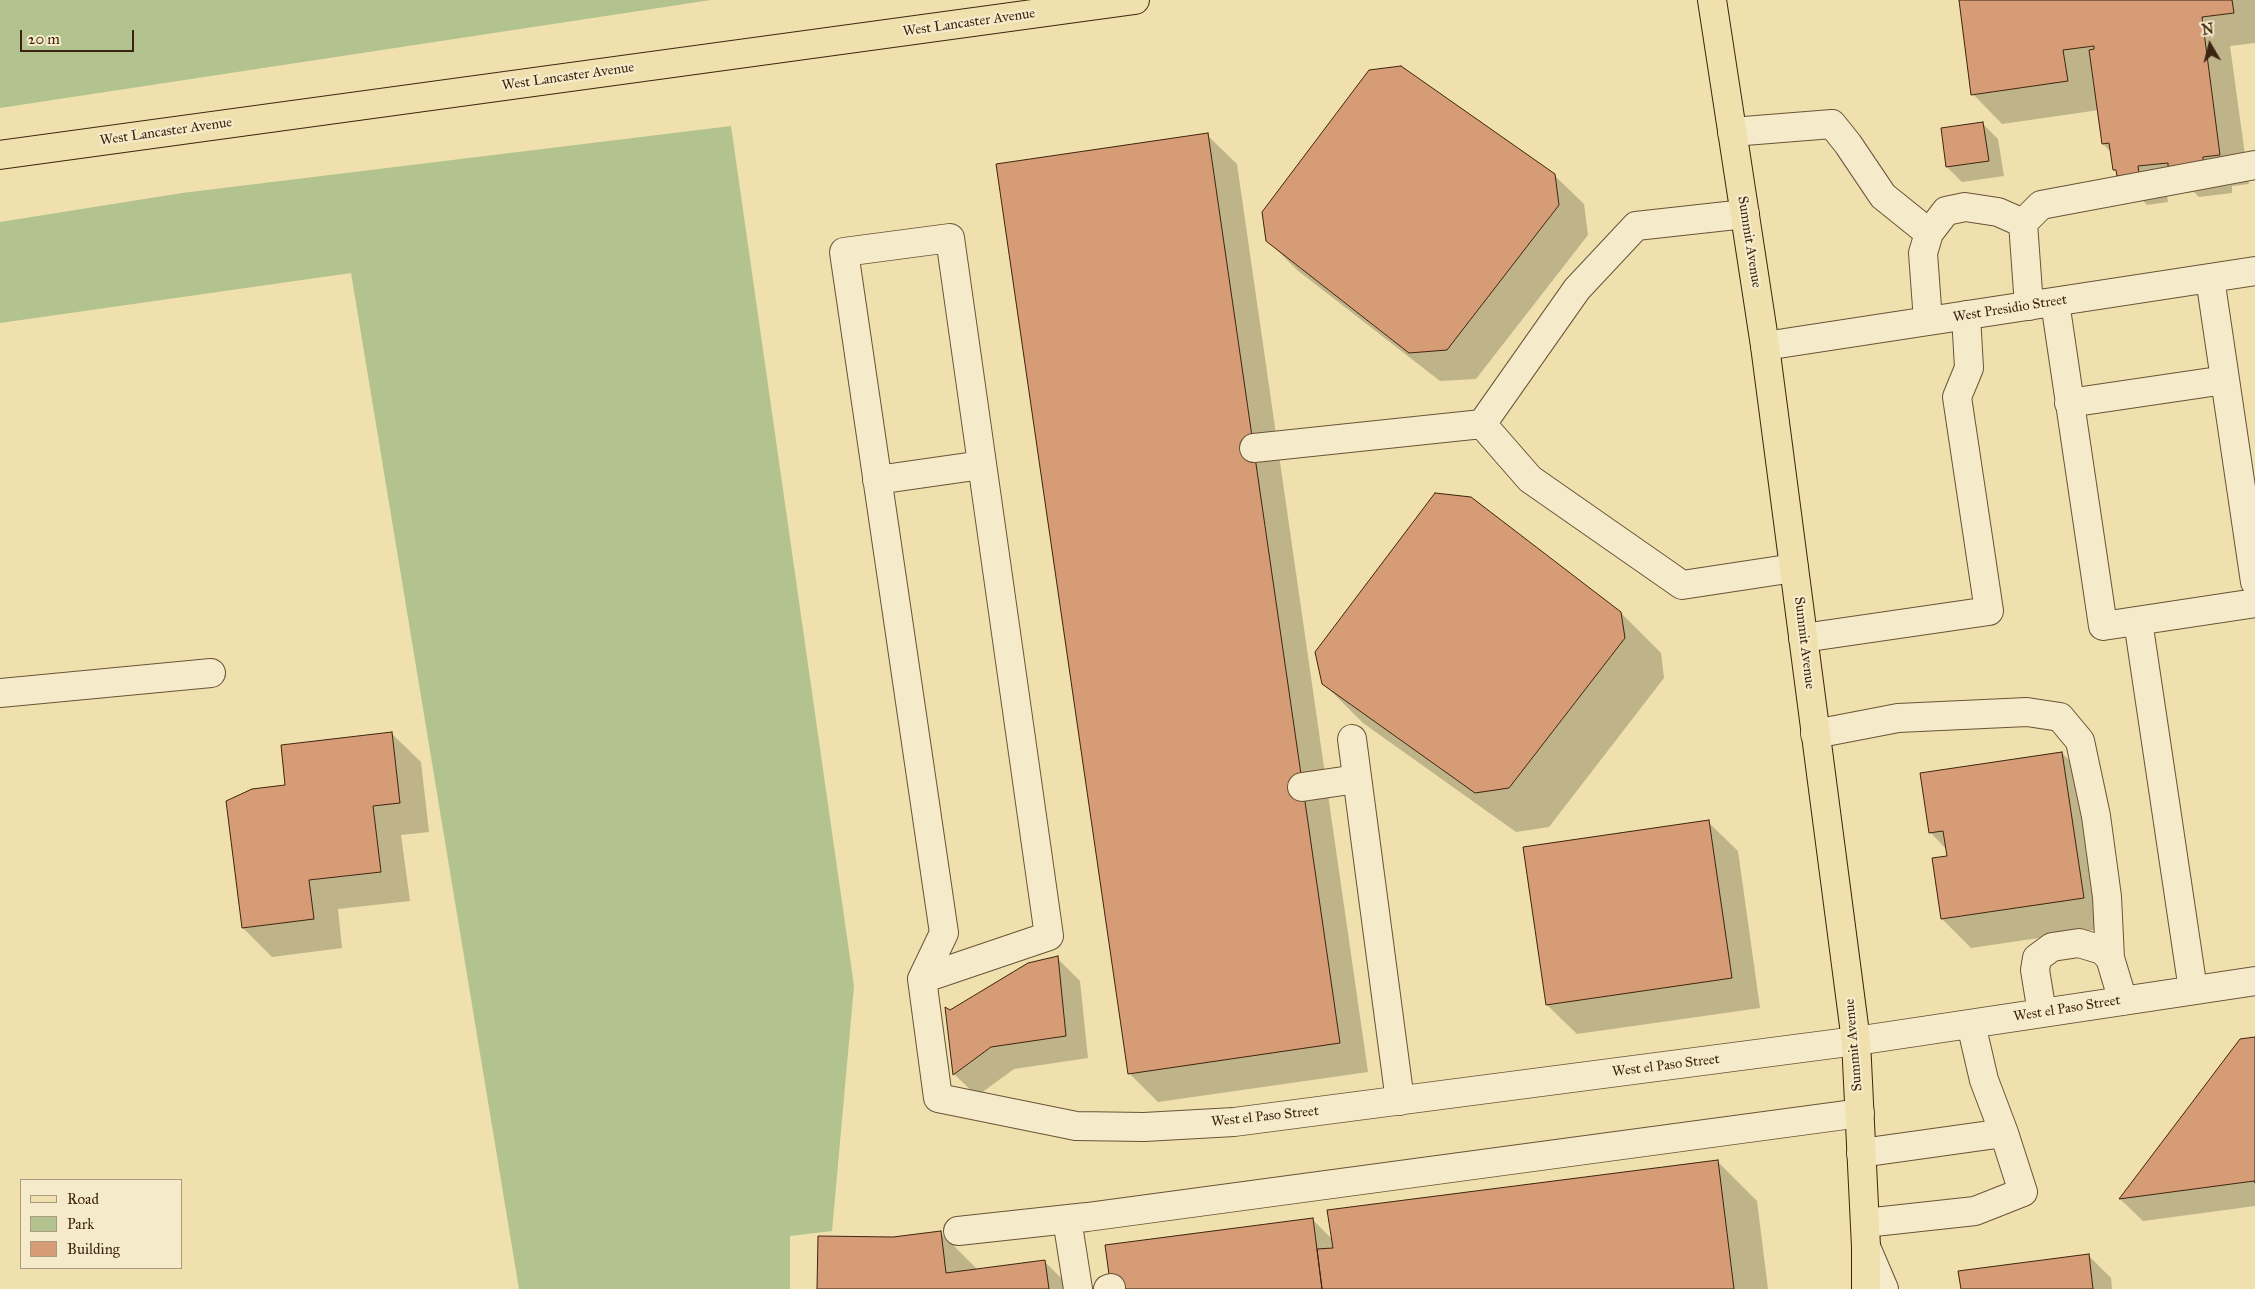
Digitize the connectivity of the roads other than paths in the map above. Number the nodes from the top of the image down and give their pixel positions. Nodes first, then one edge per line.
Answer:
1 (1135, 0) edge
2 (1712, 0) edge
3 (1732, 132) junction
4 (0, 155) edge
5 (2255, 165) edge
6 (1744, 214) junction
7 (2023, 223) junction
8 (1929, 233) junction
9 (2255, 271) edge
10 (2210, 278) junction
11 (2042, 304) junction
12 (1966, 315) junction
13 (1928, 321) junction
14 (1765, 346) junction
15 (2224, 380) junction
16 (2069, 403) junction
17 (1482, 424) junction
18 (1254, 448) dead end
19 (982, 466) junction
20 (878, 480) junction
21 (1794, 568) junction
22 (2255, 582) edge
23 (2255, 603) edge
24 (2138, 621) junction
25 (1803, 638) junction
26 (211, 673) dead end
27 (0, 693) edge
28 (1816, 734) junction
29 (1352, 739) dead end
30 (1357, 779) junction
31 (1302, 787) dead end
32 (2110, 958) junction
33 (922, 979) junction
34 (2255, 981) edge
35 (2193, 990) junction
36 (2123, 1001) junction
37 (2042, 1013) junction
38 (1970, 1024) junction
39 (1856, 1041) junction
40 (1400, 1101) junction
41 (1860, 1113) junction
42 (2004, 1133) junction
43 (1861, 1153) junction
44 (1066, 1219) junction
45 (958, 1232) dead end
46 (1865, 1235) junction
47 (1078, 1289) edge
48 (1866, 1289) edge
49 (1884, 1289) edge

1 - 4 main road, West Lancaster Avenue
2 - 3 main road, Summit Avenue
3 - 6 main road, Summit Avenue
3 - 8 street
5 - 7 street
6 - 14 main road, Summit Avenue
6 - 17 street
7 - 8 street
7 - 11 street
8 - 13 street
9 - 10 street, West Presidio Street
10 - 11 street, West Presidio Street
10 - 15 street
11 - 12 street, West Presidio Street
11 - 16 street
12 - 13 street, West Presidio Street
12 - 25 street
13 - 14 street, West Presidio Street
14 - 21 main road, Summit Avenue
15 - 16 street
15 - 22 street
16 - 24 street
17 - 18 street
17 - 21 street
19 - 20 street
19 - 20 street
19 - 33 street
20 - 33 street
21 - 25 main road, Summit Avenue
23 - 24 street
24 - 35 street
25 - 28 main road, Summit Avenue
26 - 27 street
28 - 32 street
28 - 39 main road, Summit Avenue
29 - 30 street
30 - 31 street
30 - 40 street
32 - 36 street
32 - 37 street
33 - 40 street, West el Paso Street
34 - 35 street, West el Paso Street
35 - 36 street, West el Paso Street
36 - 37 street, West el Paso Street
37 - 38 street, West el Paso Street
38 - 39 street, West el Paso Street
38 - 42 street
39 - 40 street, West el Paso Street
39 - 41 main road, Summit Avenue
41 - 43 main road, Summit Avenue
41 - 44 street
42 - 43 street
42 - 46 street
43 - 46 main road, Summit Avenue
44 - 45 street
44 - 47 street
46 - 48 main road, Summit Avenue
46 - 49 street

